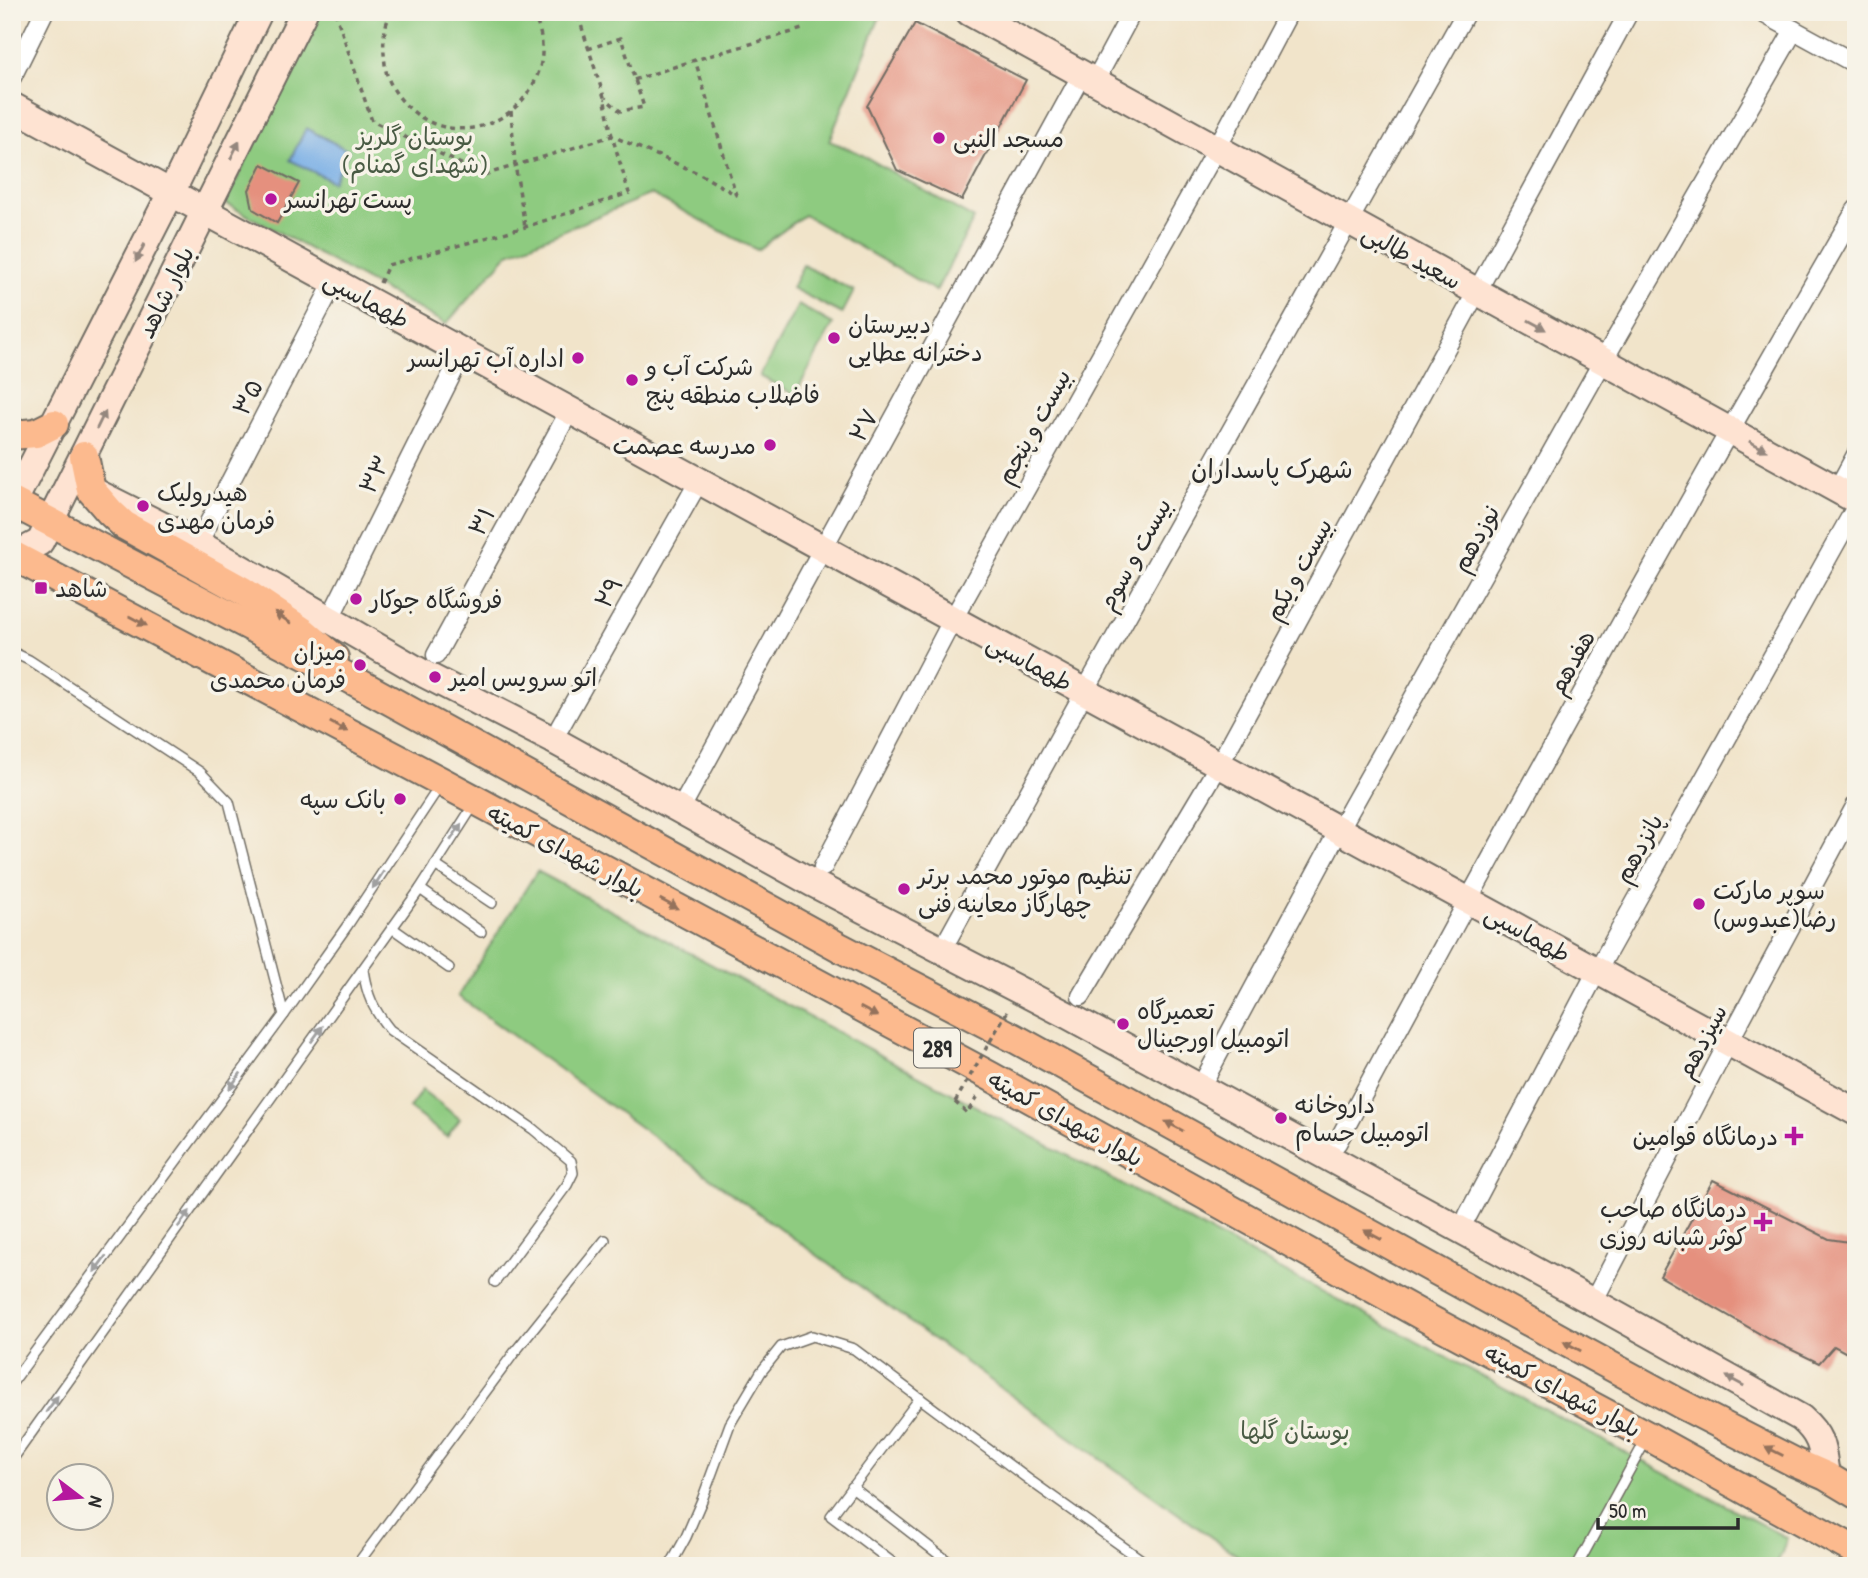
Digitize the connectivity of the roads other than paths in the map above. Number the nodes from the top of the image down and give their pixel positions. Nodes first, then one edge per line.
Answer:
1 (44, 12) edge
2 (260, 12) edge
3 (304, 12) edge
4 (969, 12) edge
5 (1132, 12) edge
6 (1289, 12) edge
7 (1466, 12) edge
8 (1629, 12) edge
9 (1761, 12) edge
10 (1791, 23) edge
11 (1856, 64) edge
12 (12, 77) edge
13 (1088, 78) junction
14 (12, 106) edge
15 (1217, 148) junction
16 (171, 192) junction
17 (1856, 210) edge
18 (205, 211) junction
19 (1348, 221) junction
20 (334, 282) junction
21 (1477, 292) junction
22 (463, 352) junction
23 (1603, 361) junction
24 (570, 410) junction
25 (54, 424) junction
26 (1728, 430) junction
27 (12, 435) edge
28 (1856, 455) edge
29 (84, 456) junction
30 (699, 481) junction
31 (90, 490) junction
32 (1850, 499) edge
33 (13, 503) edge
34 (51, 522) junction
35 (203, 534) dead end
36 (823, 548) junction
37 (13, 554) edge
38 (330, 618) junction
39 (953, 619) junction
40 (12, 652) edge
41 (436, 655) dead end
42 (12, 660) edge
43 (29, 660) junction
44 (351, 679) junction
45 (1085, 691) junction
46 (560, 727) dead end
47 (1219, 765) junction
48 (442, 782) junction
49 (686, 799) dead end
50 (476, 802) junction
51 (1856, 805) edge
52 (1339, 830) junction
53 (435, 866) junction
54 (823, 867) dead end
55 (420, 890) junction
56 (1467, 900) junction
57 (492, 903) dead end
58 (392, 928) junction
59 (481, 932) dead end
60 (949, 937) dead end
61 (449, 968) dead end
62 (363, 970) junction
63 (1597, 971) junction
64 (1081, 996) dead end
65 (284, 1015) junction
66 (1728, 1043) junction
67 (1207, 1075) dead end
68 (1856, 1112) edge
69 (1337, 1143) dead end
70 (1468, 1215) dead end
71 (605, 1240) dead end
72 (495, 1282) dead end
73 (1593, 1302) junction
74 (12, 1383) edge
75 (920, 1398) junction
76 (1648, 1436) junction
77 (12, 1460) edge
78 (1856, 1468) edge
79 (1826, 1476) junction
80 (852, 1487) junction
81 (1856, 1494) edge
82 (1856, 1551) edge
83 (356, 1566) edge
84 (670, 1566) edge
85 (897, 1566) edge
86 (954, 1566) edge
87 (1150, 1566) edge
88 (1577, 1566) edge

1 - 12 street
2 - 16 street, بلوار شاهد
18 -> 3 street, بلوار شاهد
4 - 13 street, سعید طالبی
5 - 13 street, ۲۷
6 - 15 street, بیست و پنجم
7 - 19 street, بیست و سوم
8 - 21 street, بیست و یکم
9 - 10 street
10 - 11 street
10 - 23 street, نوزدهم
13 - 15 street, سعید طالبی
13 - 36 street, ۲۷
14 - 16 street
15 - 19 street, سعید طالبی
15 - 39 street, بیست و پنجم
16 - 18 street, طهماسبی
16 -> 25 street, بلوار شاهد
17 - 26 street, هفدهم
18 - 20 street, طهماسبی
29 -> 18 street, بلوار شاهد
19 - 21 street, سعید طالبی
19 - 45 street, بیست و سوم
20 - 22 street, طهماسبی
20 - 35 street, ۳۵
21 -> 23 street, سعید طالبی
21 - 47 street, بیست و یکم
22 - 24 street, طهماسبی
22 - 38 street, ۳۳
23 - 26 street, سعید طالبی
23 - 52 street, نوزدهم
24 - 30 street, طهماسبی
24 - 41 street, ۳۱
25 - 27 main road
25 - 33 street, بلوار شاهد
26 -> 32 street, سعید طالبی
26 - 56 street, هفدهم
28 - 32 street, پانزدهم
29 - 31 main road
29 - 34 street, بلوار شاهد
30 - 36 street, طهماسبی
30 - 46 street, ۲۹
31 - 38 street
44 -> 31 main road
32 - 63 street, پانزدهم
33 - 34 main road, بلوار شهدای کمیته / 289
34 - 37 street, بلوار شاهد
34 - 44 main road, بلوار شهدای کمیته / 289
36 - 39 street, طهماسبی
36 - 49 street, ۲۷
37 -> 48 main road, بلوار شهدای کمیته / 289
38 - 73 street
39 - 45 street, طهماسبی
39 - 54 street, بیست و پنجم
40 - 43 lane
42 - 43 lane
43 - 65 lane
79 -> 44 main road, بلوار شهدای کمیته / 289
45 - 47 street, طهماسبی
45 - 60 street, بیست و سوم
47 - 52 street, طهماسبی
47 - 64 street, بیست و یکم
48 - 50 main road, بلوار شهدای کمیته / 289
48 -> 65 lane
53 -> 50 lane
50 -> 76 main road, بلوار شهدای کمیته / 289
51 - 66 street, سیزدهم
52 - 56 street, طهماسبی
52 - 67 street, نوزدهم
53 - 55 lane
53 - 57 lane
55 - 58 lane
55 - 59 lane
56 - 63 street, طهماسبی
56 - 69 street, هفدهم
58 - 61 lane
58 - 62 lane
62 - 72 lane
77 -> 62 lane
63 - 66 street, طهماسبی
63 - 70 street, پانزدهم
65 -> 74 lane
66 - 68 street, طهماسبی
66 - 73 street, سیزدهم
71 - 83 lane
79 -> 73 street
75 - 80 lane
75 - 84 lane
75 - 87 lane
76 - 82 main road, بلوار شهدای کمیته / 289
76 - 88 lane
78 - 79 main road
79 - 81 main road, بلوار شهدای کمیته / 289
80 - 85 lane
80 - 86 lane

